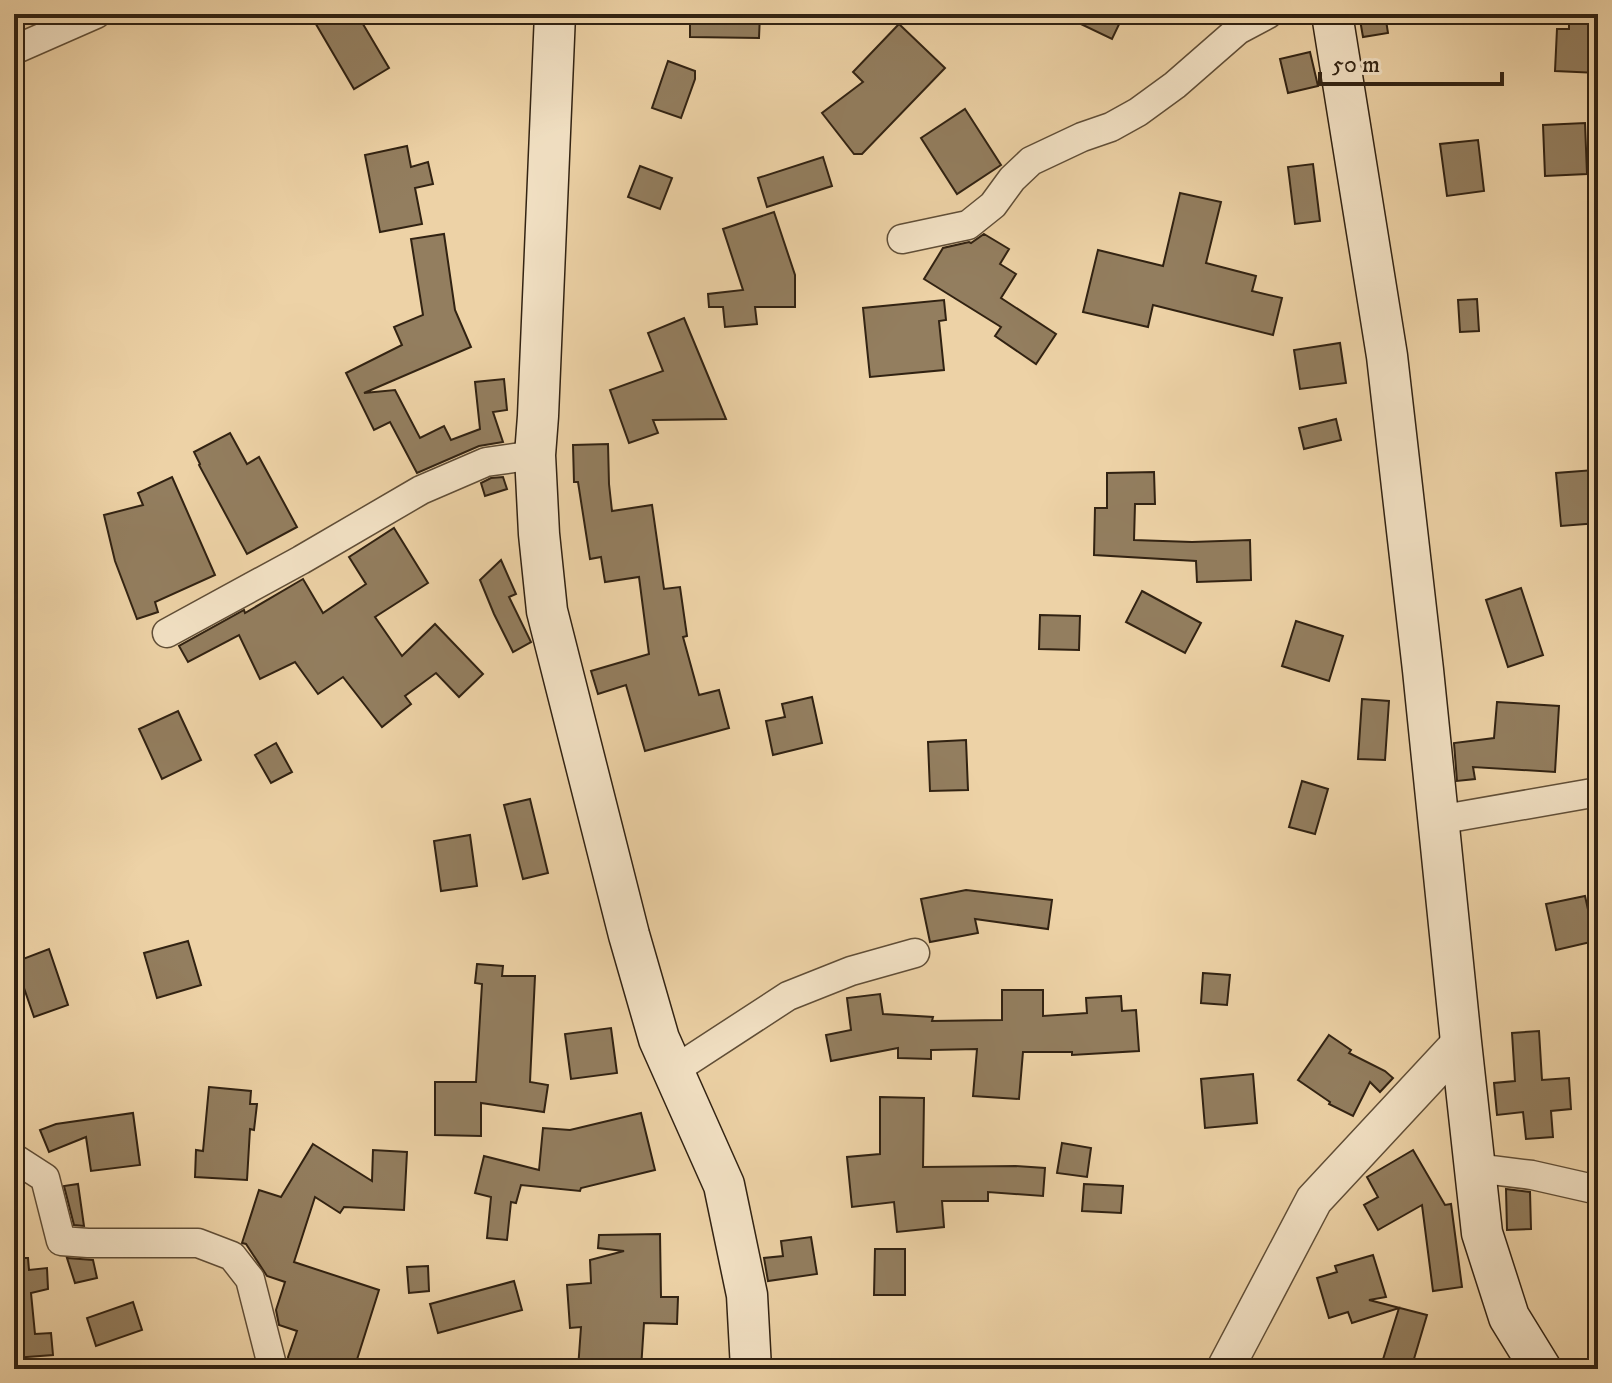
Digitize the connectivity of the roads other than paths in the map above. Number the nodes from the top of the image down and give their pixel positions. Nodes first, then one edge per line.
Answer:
1 (96, 14) edge
2 (555, 14) edge
3 (1268, 14) edge
4 (1332, 14) edge
5 (47, 24) edge
6 (14, 50) edge
7 (902, 239) dead end
8 (535, 455) junction
9 (167, 633) dead end
10 (1598, 792) edge
11 (1438, 820) junction
12 (915, 953) dead end
13 (1461, 1042) junction
14 (673, 1071) junction
15 (14, 1158) edge
16 (1475, 1168) junction
17 (1598, 1190) edge
18 (273, 1369) edge
19 (751, 1369) edge
20 (1225, 1369) edge
21 (1541, 1369) edge

1 - 5 street
2 - 8 main road
3 - 7 street
4 - 11 main road
5 - 6 street
8 - 9 street
8 - 14 main road
10 - 11 street
11 - 13 main road
12 - 14 street
13 - 16 main road
13 - 20 street
14 - 19 main road
15 - 18 street
16 - 17 street
16 - 21 main road

